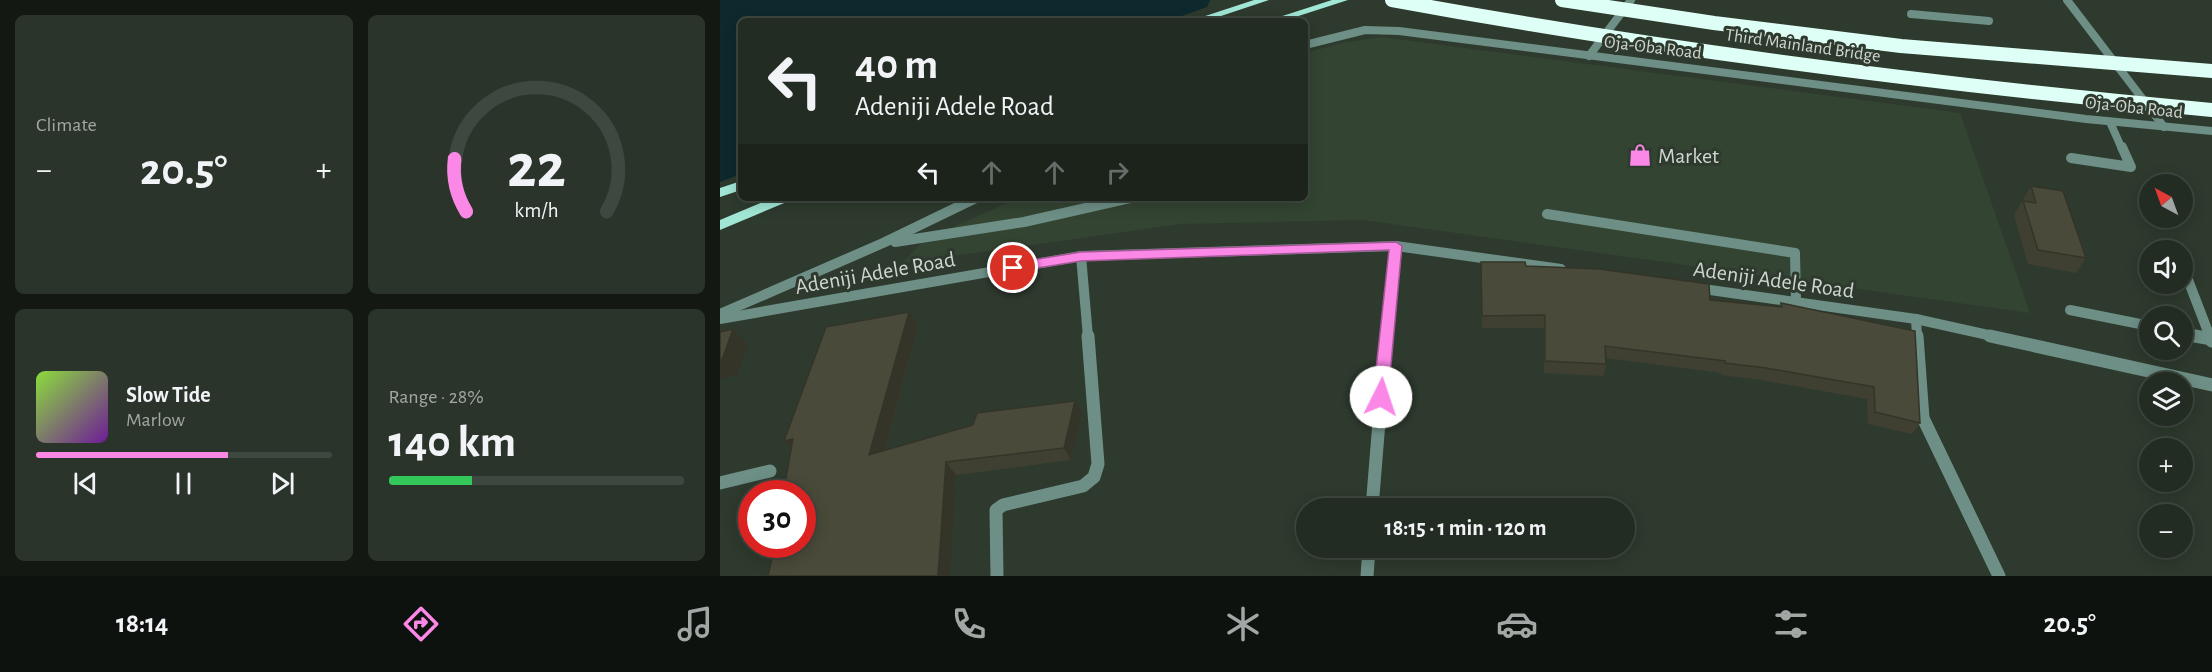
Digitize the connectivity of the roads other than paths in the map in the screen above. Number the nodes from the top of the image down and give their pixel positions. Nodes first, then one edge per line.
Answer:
1 (1264, 0) edge
2 (1343, 0) edge
3 (1392, 0) edge
4 (1562, 0) edge
5 (1631, 0) edge
6 (2067, 0) edge
7 (1911, 14) dead end
8 (1205, 18) edge
9 (1282, 18) edge
10 (1989, 21) dead end
11 (1308, 44) edge
12 (1589, 56) junction
13 (2212, 70) edge
14 (2212, 110) edge
15 (2110, 122) junction
16 (2164, 127) junction
17 (2212, 131) edge
18 (2071, 158) dead end
19 (738, 186) edge
20 (720, 193) edge
21 (777, 201) edge
22 (970, 201) edge
23 (1117, 201) edge
24 (1547, 214) dead end
25 (720, 225) edge
26 (883, 243) junction
27 (1396, 246) junction
28 (1081, 256) junction
29 (1572, 270) edge
30 (1690, 287) edge
31 (2193, 292) edge
32 (1796, 302) junction
33 (2070, 310) dead end
34 (720, 314) edge
35 (720, 319) edge
36 (1916, 319) junction
37 (2139, 324) edge
38 (2193, 336) edge
39 (2212, 340) edge
40 (2212, 385) edge
41 (770, 471) dead end
42 (720, 483) edge
43 (1373, 498) edge
44 (1368, 558) edge
45 (997, 576) edge
46 (1367, 576) edge
47 (1999, 576) edge

1 - 8 main road
2 - 9 main road
3 - 14 highway, Third Mainland Bridge, bridge
4 - 13 highway, Third Mainland Bridge, bridge
5 - 12 street
6 - 16 street
7 - 10 street
11 - 12 street, Oja-Oba Road
12 - 15 street, Oja-Oba Road
15 - 16 street, Oja-Oba Road
15 - 18 street
16 - 17 street, Oja-Oba Road
19 - 20 main road
21 - 25 main road
22 - 26 street
23 - 26 street
24 - 32 street
26 - 34 street
27 - 28 street, Adeniji Adele Road
27 - 29 street, Adeniji Adele Road
27 - 43 street
28 - 35 street, Adeniji Adele Road
28 - 45 street
30 - 32 street, Adeniji Adele Road
31 - 39 street
32 - 36 street, Adeniji Adele Road
33 - 37 street
36 - 40 street, Adeniji Adele Road
36 - 47 street
38 - 39 street
41 - 42 street
44 - 46 street

